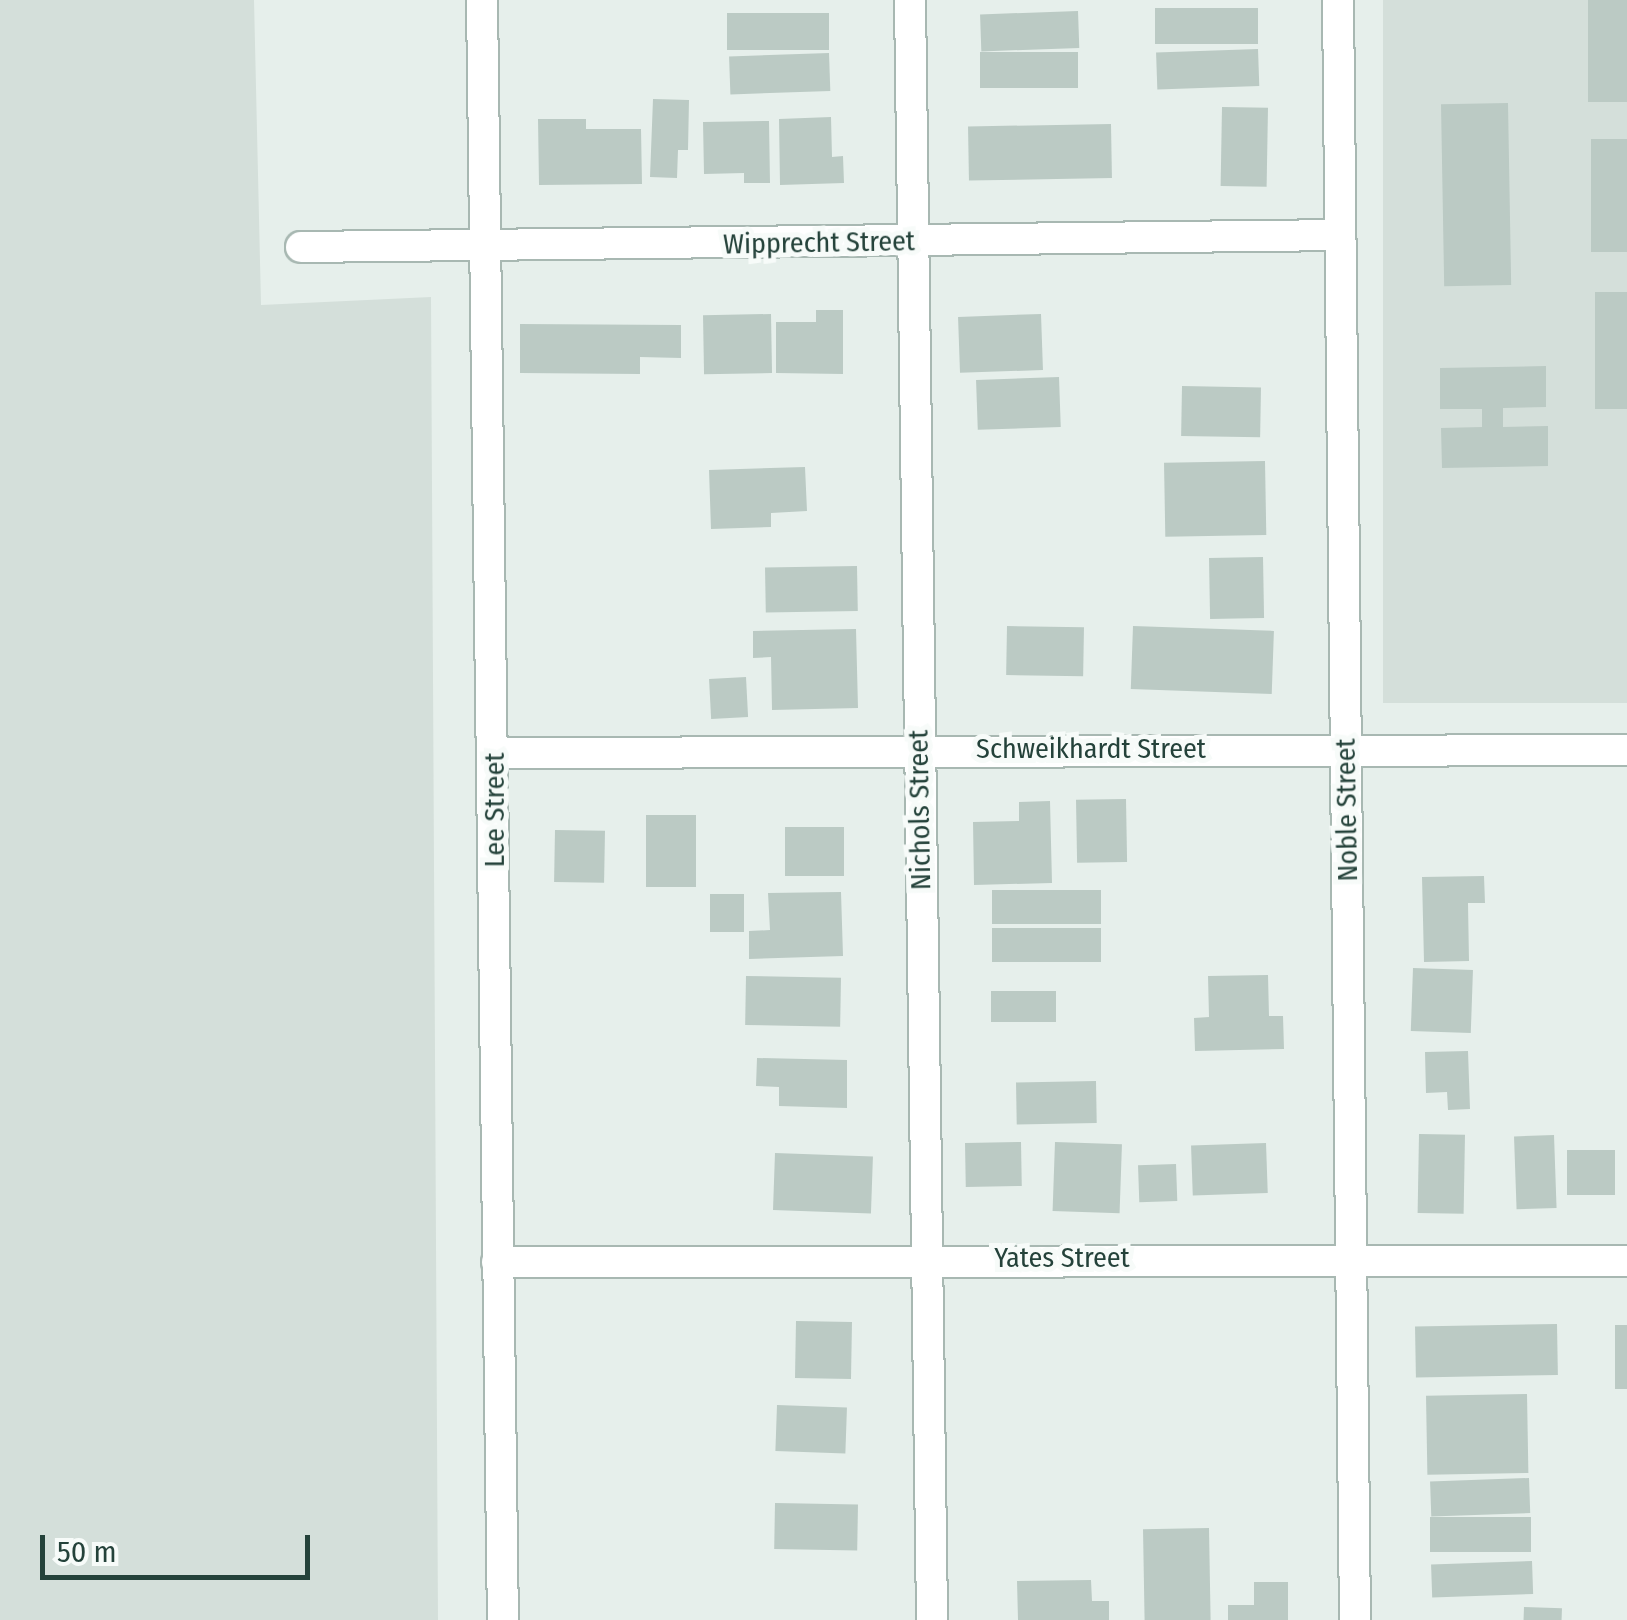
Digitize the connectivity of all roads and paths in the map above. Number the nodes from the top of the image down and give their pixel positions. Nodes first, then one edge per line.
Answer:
1 (482, 0) edge
2 (910, 0) edge
3 (1338, 0) edge
4 (1337, 236) junction
5 (910, 242) junction
6 (301, 248) dead end
7 (488, 248) junction
8 (919, 749) junction
9 (1347, 750) junction
10 (1627, 750) edge
11 (495, 753) junction
12 (926, 1257) junction
13 (1350, 1260) junction
14 (1627, 1261) edge
15 (497, 1262) junction
16 (503, 1620) edge
17 (932, 1620) edge
18 (1355, 1620) edge

1 - 7 street, Lee Street
2 - 5 street, Nichols Street
3 - 4 street, Noble Street
4 - 5 street, Wipprecht Street
4 - 9 street, Noble Street
5 - 7 street, Wipprecht Street
5 - 8 street, Nichols Street
6 - 7 street, Wipprecht Street
7 - 11 street, Lee Street
8 - 9 street, Schweikhardt Street
8 - 11 street, Schweikhardt Street
8 - 12 street, Nichols Street
9 - 10 street, Schweikhardt Street
9 - 13 street, Noble Street
11 - 15 street, Lee Street
12 - 13 street, Yates Street
12 - 15 street, Yates Street
12 - 17 street, Nichols Street
13 - 14 street, Yates Street
13 - 18 street, Noble Street
15 - 16 street, Lee Street

